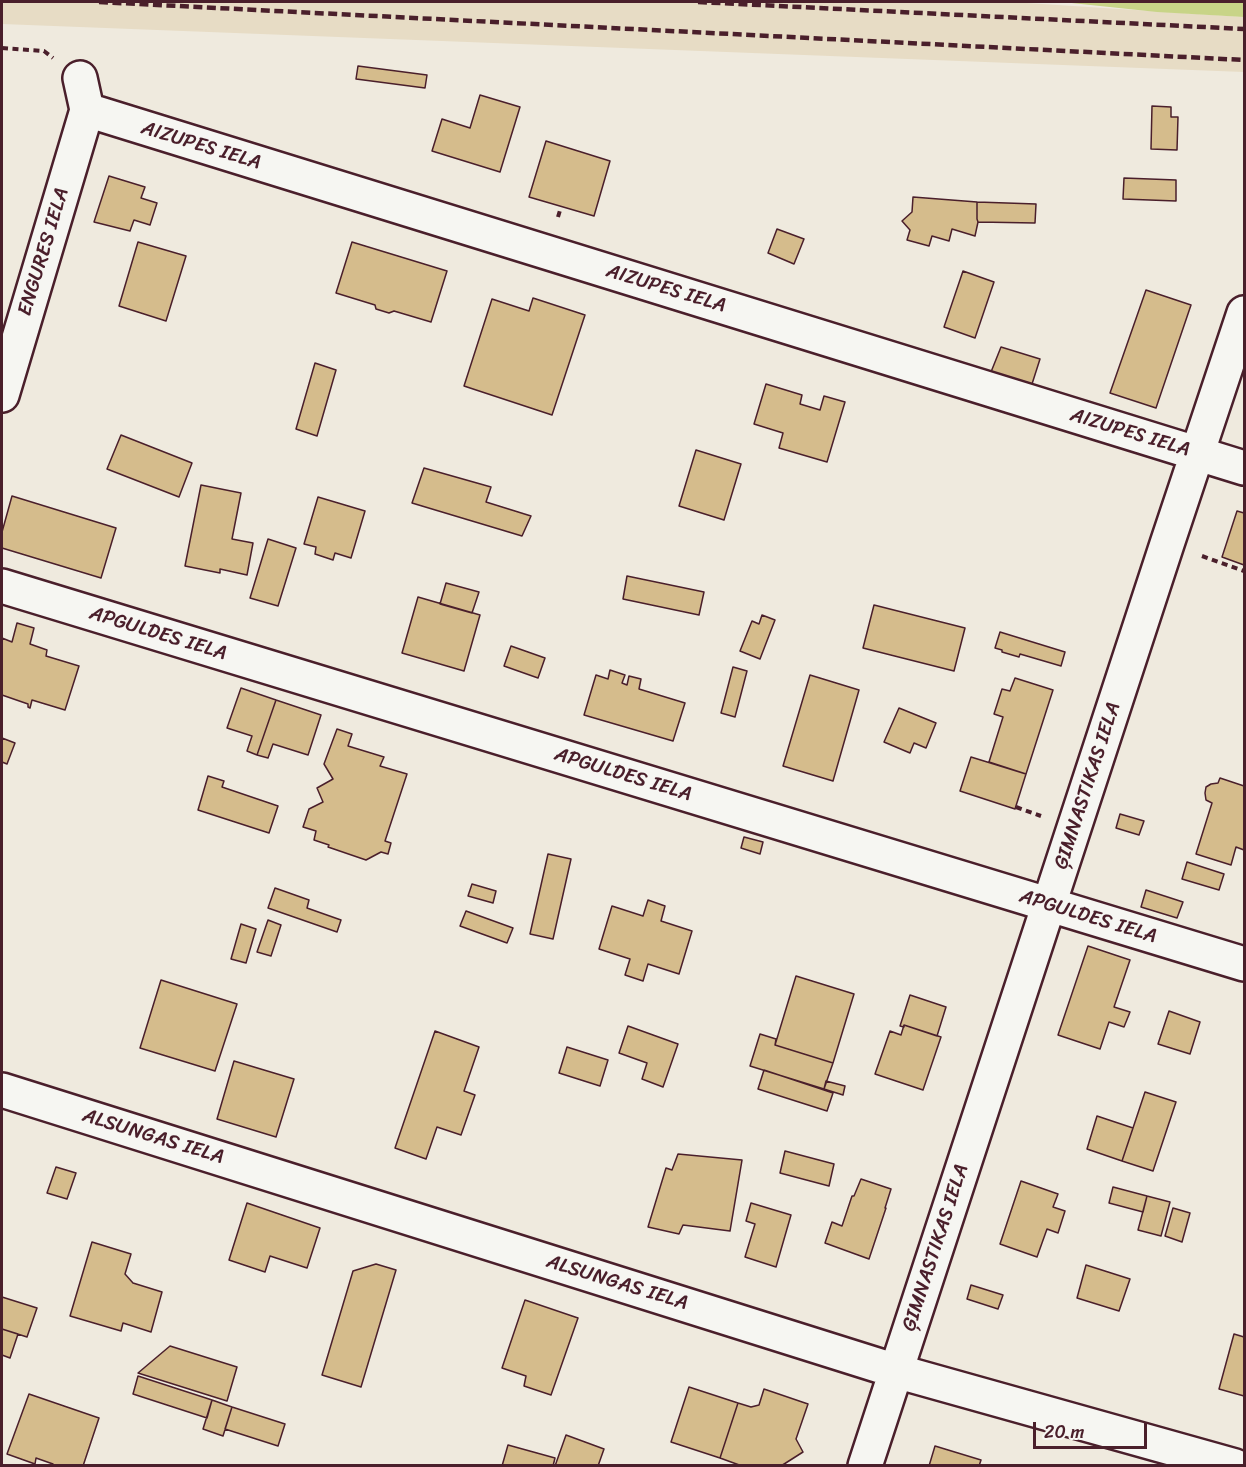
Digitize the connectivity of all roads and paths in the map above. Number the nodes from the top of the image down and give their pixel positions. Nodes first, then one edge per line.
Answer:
1 (2, 48) edge
2 (80, 78) joint
3 (87, 110) junction
4 (1245, 313) edge
5 (2, 394) edge
6 (1197, 454) junction
7 (1245, 468) edge
8 (1167, 544) junction
9 (1245, 571) edge
10 (2, 586) edge
11 (1049, 905) junction
12 (1245, 964) edge
13 (2, 1090) edge
14 (896, 1371) junction
15 (865, 1466) edge
16 (1235, 1466) edge

1 - 2 path
2 - 3 street
3 - 5 street, ENGURES IELA
3 - 6 street, AIZUPES IELA
4 - 6 street, ĢIMNASTIKAS IELA
6 - 7 street, AIZUPES IELA
6 - 8 street, ĢIMNASTIKAS IELA
8 - 9 path
8 - 11 street, ĢIMNASTIKAS IELA
10 - 11 street, APGULDES IELA
11 - 12 street, APGULDES IELA
11 - 14 street, ĢIMNASTIKAS IELA
13 - 14 street, ALSUNGAS IELA
14 - 15 street, ĢIMNASTIKAS IELA
14 - 16 street, ALSUNGAS IELA

